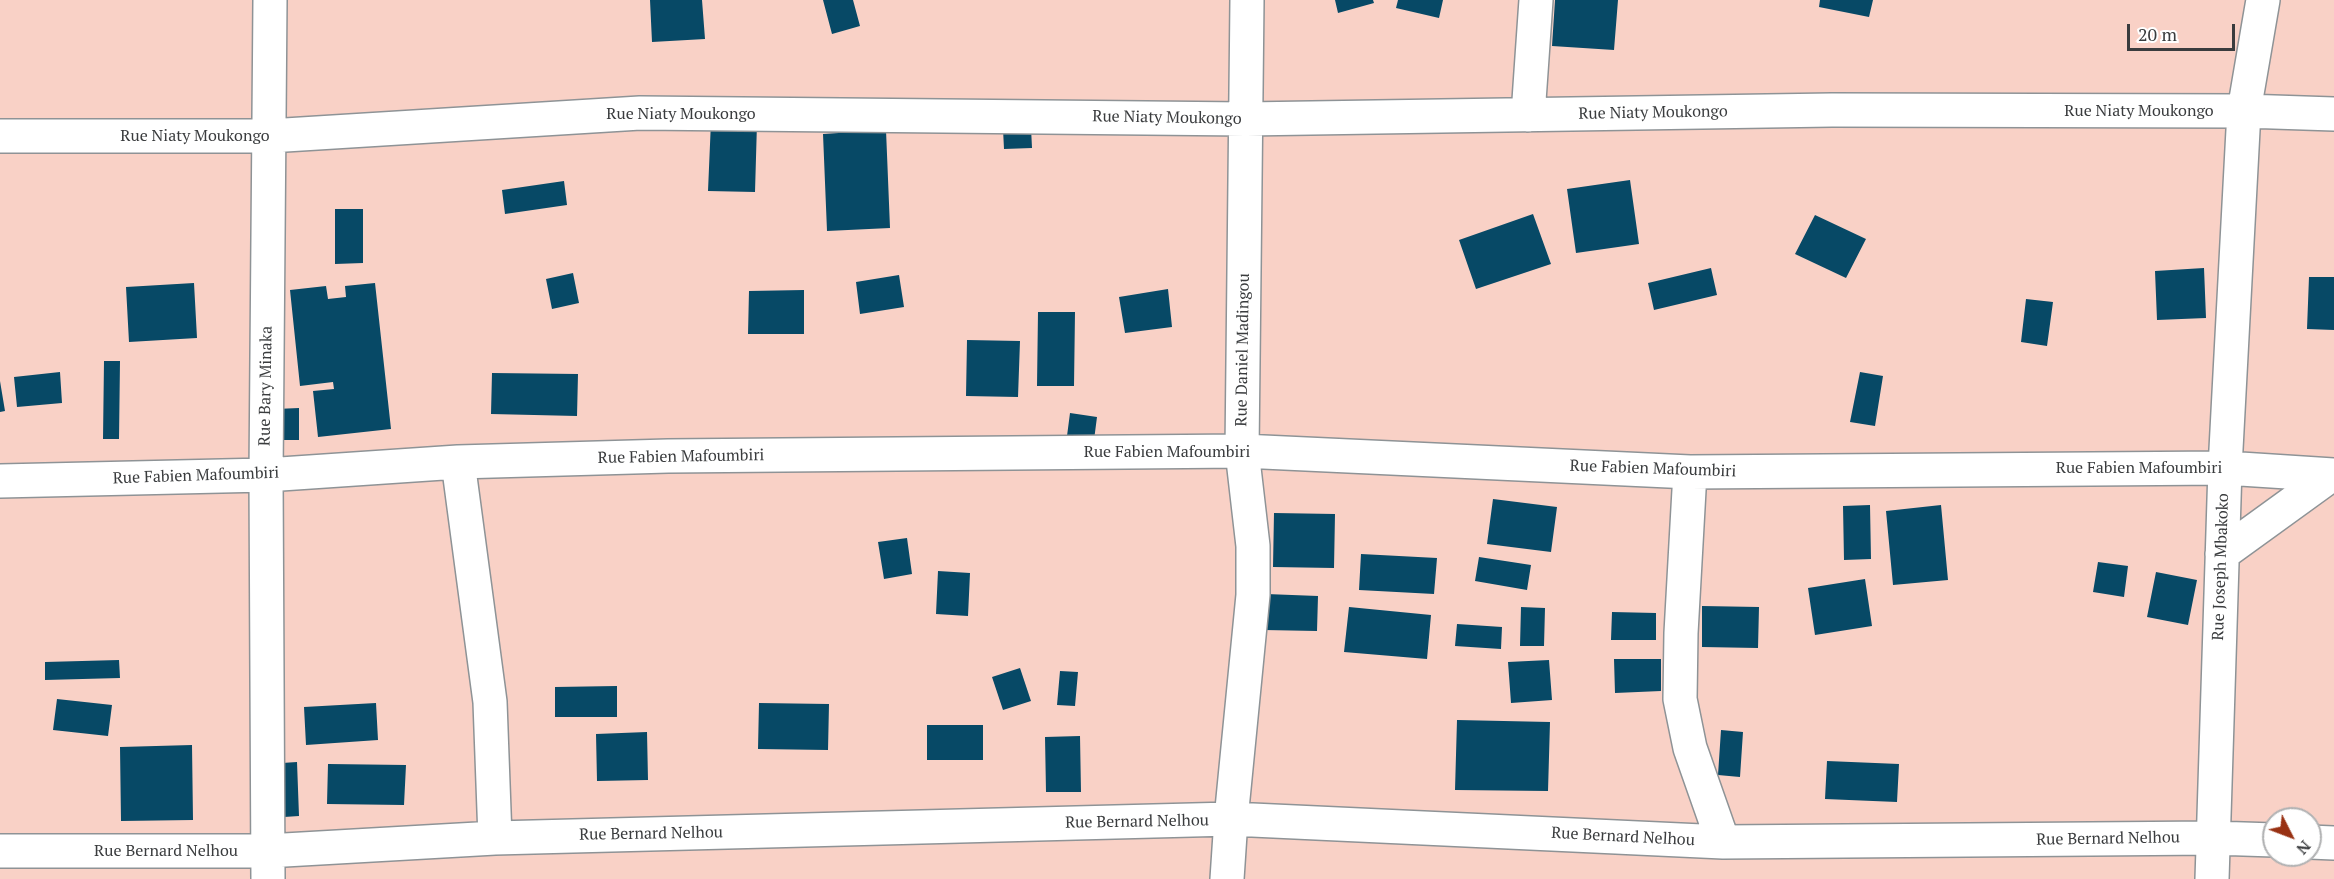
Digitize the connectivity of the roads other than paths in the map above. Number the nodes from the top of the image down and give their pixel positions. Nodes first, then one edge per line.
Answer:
1 (270, 0) edge
2 (1247, 0) edge
3 (1536, 0) edge
4 (2263, 0) edge
5 (2244, 111) junction
6 (2334, 114) edge
7 (1528, 115) junction
8 (1246, 119) junction
9 (0, 136) edge
10 (269, 136) junction
11 (1242, 452) junction
12 (458, 462) junction
13 (2225, 468) junction
14 (1690, 472) junction
15 (266, 475) junction
16 (2333, 475) edge
17 (0, 481) edge
18 (2222, 554) junction
19 (1231, 819) junction
20 (495, 838) junction
21 (2213, 838) junction
22 (2262, 840) edge
23 (1724, 842) junction
24 (0, 851) edge
25 (267, 865) edge
26 (1227, 879) edge
27 (2212, 879) edge

1 - 10 street, Rue Bary Minaka
2 - 8 street, Rue Daniel Madingou
3 - 7 street
4 - 5 street, Rue Joseph Mbakoko
5 - 6 street, Rue Niaty Moukongo
5 - 7 street, Rue Niaty Moukongo
5 - 13 street, Rue Joseph Mbakoko
7 - 8 street, Rue Niaty Moukongo
8 - 10 street, Rue Niaty Moukongo
8 - 11 street, Rue Daniel Madingou
9 - 10 street, Rue Niaty Moukongo
10 - 15 street, Rue Bary Minaka
11 - 12 street, Rue Fabien Mafoumbiri
11 - 14 street, Rue Fabien Mafoumbiri
11 - 19 street, Rue Daniel Madingou
12 - 15 street, Rue Fabien Mafoumbiri
12 - 20 street
13 - 14 street, Rue Fabien Mafoumbiri
13 - 16 street, Rue Fabien Mafoumbiri
13 - 18 street, Rue Joseph Mbakoko
14 - 23 street
15 - 17 street, Rue Fabien Mafoumbiri
15 - 25 street, Rue Bary Minaka
16 - 18 street
18 - 21 street, Rue Joseph Mbakoko
19 - 20 street, Rue Bernard Nelhou
19 - 23 street, Rue Bernard Nelhou
19 - 26 street, Rue Daniel Madingou
20 - 25 street, Rue Bernard Nelhou
21 - 22 street, Rue Bernard Nelhou
21 - 23 street, Rue Bernard Nelhou
21 - 27 street, Rue Joseph Mbakoko
24 - 25 street, Rue Bernard Nelhou

